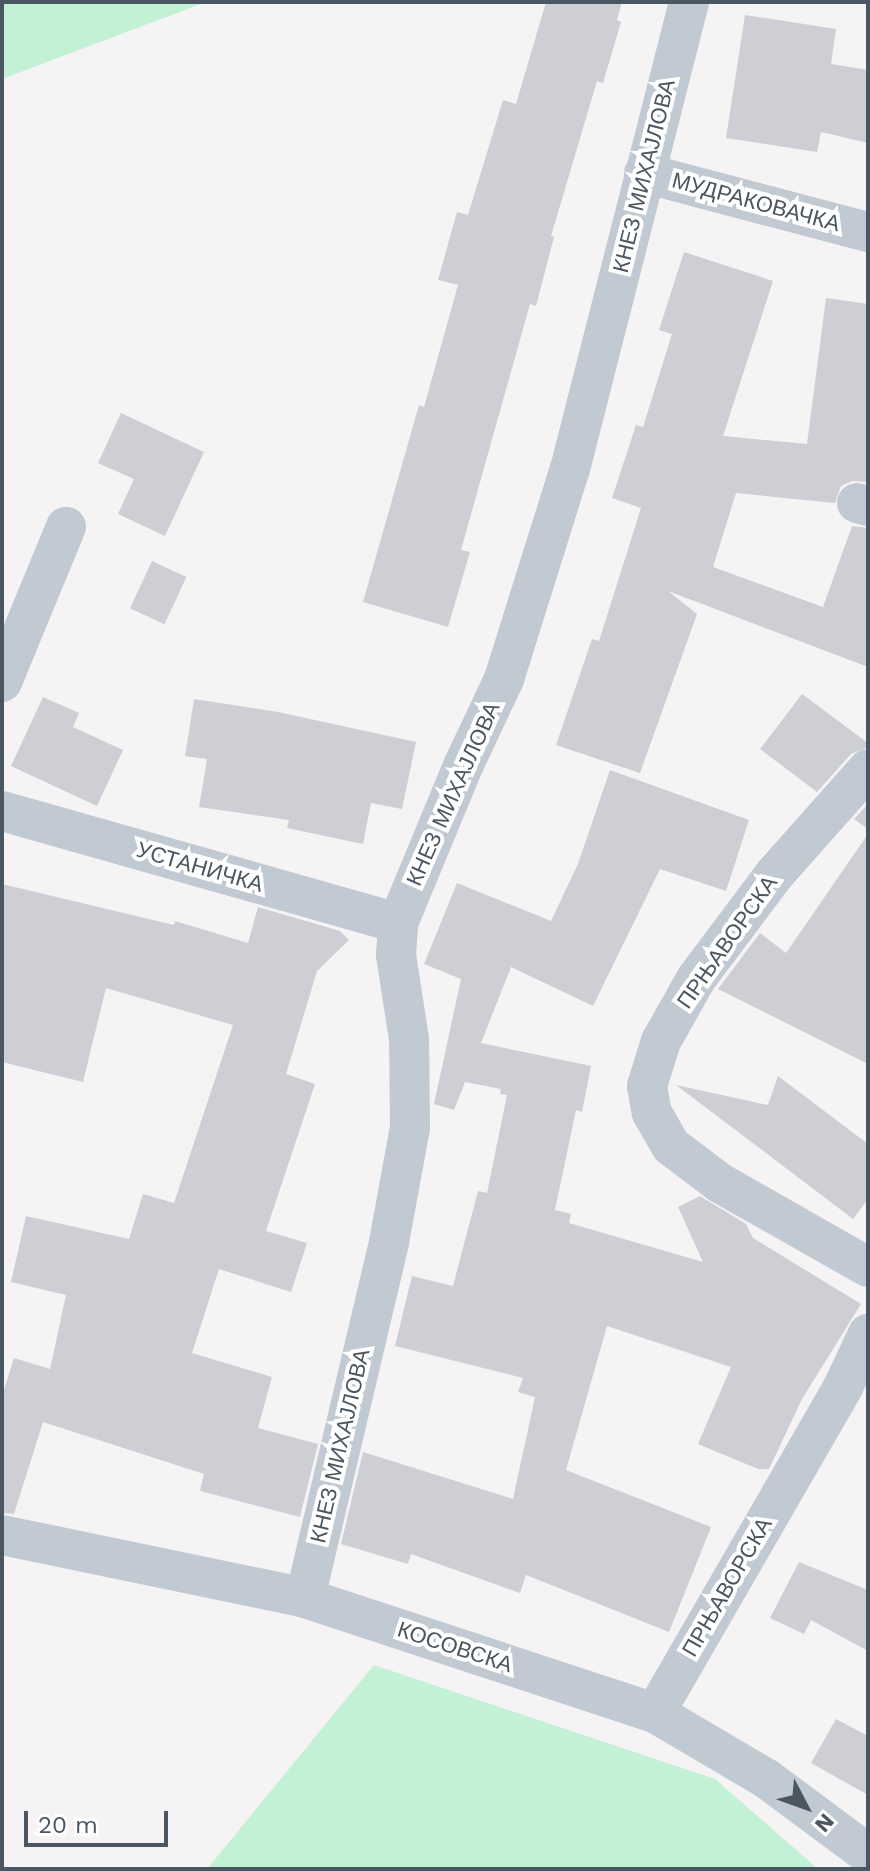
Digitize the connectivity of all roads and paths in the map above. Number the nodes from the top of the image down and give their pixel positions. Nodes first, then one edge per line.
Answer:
1 (689, 2) edge
2 (644, 173) junction
3 (868, 232) edge
4 (66, 527) dead end
5 (2, 682) edge
6 (868, 769) edge
7 (2, 811) edge
8 (398, 923) junction
9 (868, 1267) edge
10 (868, 1334) edge
11 (2, 1535) edge
12 (305, 1598) junction
13 (655, 1713) junction
14 (868, 1854) edge

1 - 2 street, КНЕЗ МИХАЈЛОВА
2 - 3 street, МУДРАКОВАЧКА
2 - 8 street, КНЕЗ МИХАЈЛОВА
4 - 5 street
6 - 9 street, ПРЊАВОРСКА
7 - 8 street, УСТАНИЧКА
8 - 12 street, КНЕЗ МИХАЈЛОВА
10 - 13 street, ПРЊАВОРСКА
11 - 12 street, КОСОВСКА
12 - 13 street, КОСОВСКА
13 - 14 street, КОСОВСКА

